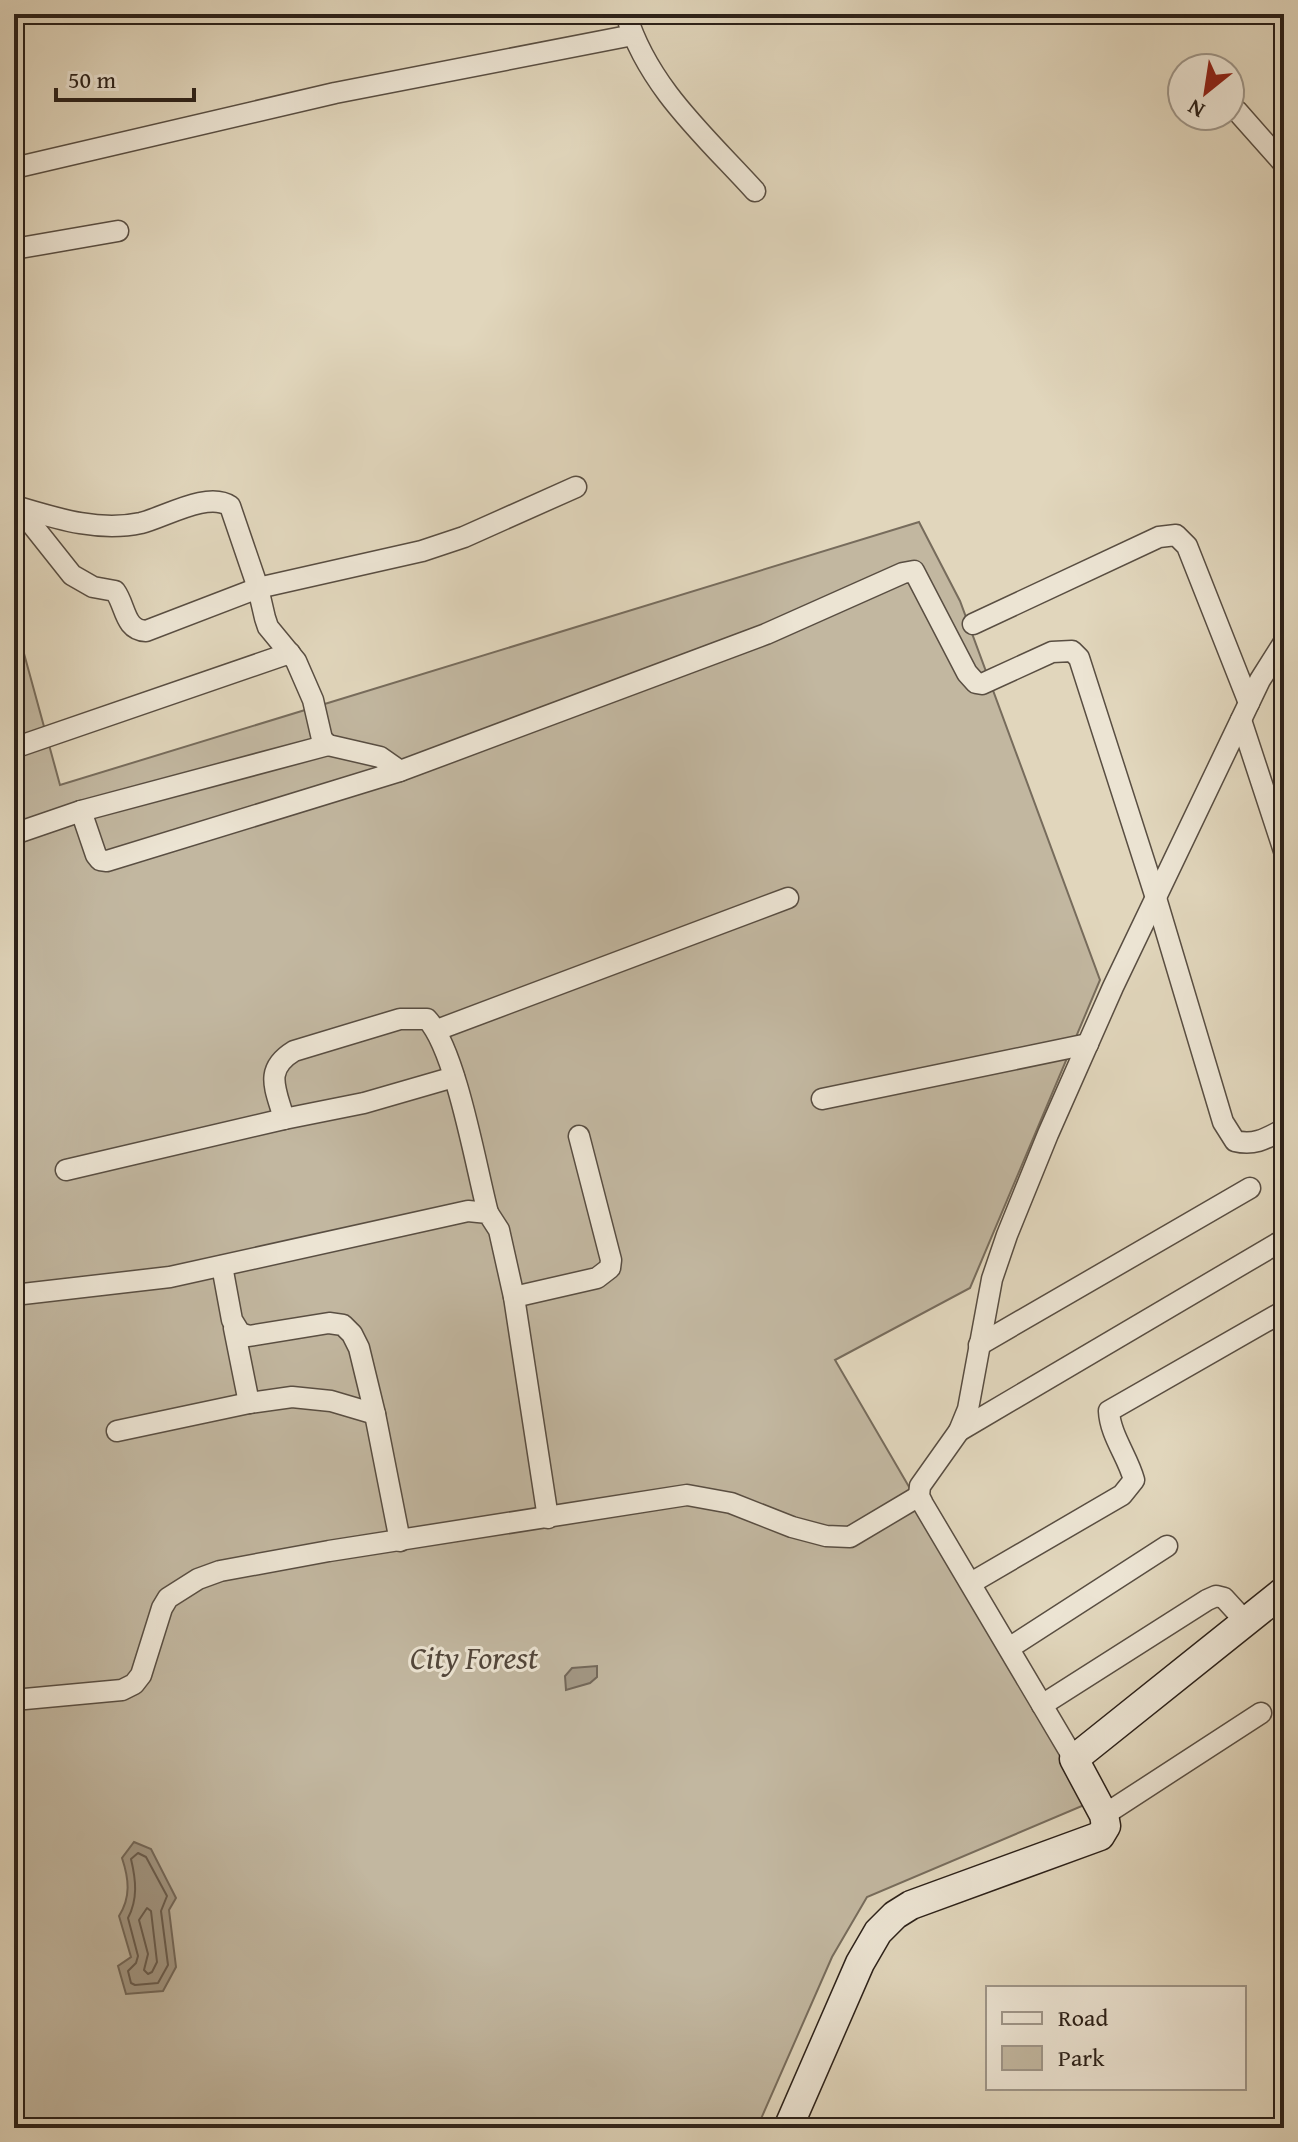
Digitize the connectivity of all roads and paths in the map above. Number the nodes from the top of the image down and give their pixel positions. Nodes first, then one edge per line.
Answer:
1 (626, 14) edge
2 (633, 35) junction
3 (1246, 121) edge
4 (1284, 164) edge
5 (14, 168) edge
6 (755, 191) dead end
7 (118, 231) dead end
8 (14, 249) edge
9 (576, 487) dead end
10 (16, 506) edge
11 (258, 588) junction
12 (973, 624) dead end
13 (1284, 642) edge
14 (290, 653) junction
15 (1245, 712) junction
16 (328, 745) junction
17 (14, 748) edge
18 (400, 771) junction
19 (81, 811) junction
20 (14, 834) edge
21 (1284, 851) edge
22 (788, 898) dead end
23 (1156, 898) junction
24 (437, 1030) junction
25 (1088, 1044) junction
26 (454, 1077) junction
27 (822, 1099) dead end
28 (284, 1119) junction
29 (1284, 1129) edge
30 (579, 1136) dead end
31 (66, 1170) dead end
32 (1250, 1188) dead end
33 (488, 1213) junction
34 (1278, 1243) dead end
35 (222, 1266) junction
36 (14, 1295) edge
37 (514, 1297) junction
38 (1284, 1311) edge
39 (234, 1328) junction
40 (979, 1345) junction
41 (249, 1403) junction
42 (375, 1414) junction
43 (117, 1431) dead end
44 (959, 1431) junction
45 (919, 1496) junction
46 (548, 1518) junction
47 (400, 1541) junction
48 (1167, 1546) dead end
49 (971, 1583) junction
50 (1284, 1591) edge
51 (1245, 1621) junction
52 (1009, 1648) junction
53 (14, 1700) edge
54 (1042, 1705) junction
55 (1261, 1713) dead end
56 (1074, 1759) junction
57 (1104, 1815) junction
58 (788, 2128) edge

1 - 2 street
2 - 5 street
2 - 6 street
3 - 4 street
7 - 8 street
9 - 11 street
10 - 11 street
10 - 11 street
11 - 14 street
12 - 15 street
13 - 15 street
14 - 16 street
14 - 17 street
15 - 21 street
15 - 23 street
16 - 18 street
16 - 19 street
18 - 19 street
18 - 23 street
19 - 20 street
22 - 24 street
23 - 25 street
23 - 29 street
24 - 26 street
24 - 28 street
25 - 27 street
25 - 40 street
26 - 28 street
26 - 33 street
28 - 31 street
30 - 37 street
32 - 40 street
33 - 35 street
33 - 37 street
34 - 44 street
35 - 36 street
35 - 39 street
37 - 46 street
38 - 49 street
39 - 41 street
39 - 42 street
40 - 44 street
41 - 42 street
41 - 43 street
42 - 47 street
44 - 45 street
45 - 46 street
45 - 49 street
46 - 47 street
47 - 53 street
48 - 52 street
49 - 52 street
50 - 51 street
51 - 54 street
51 - 56 street
52 - 54 street
54 - 56 street
55 - 57 street
56 - 57 street
57 - 58 street

